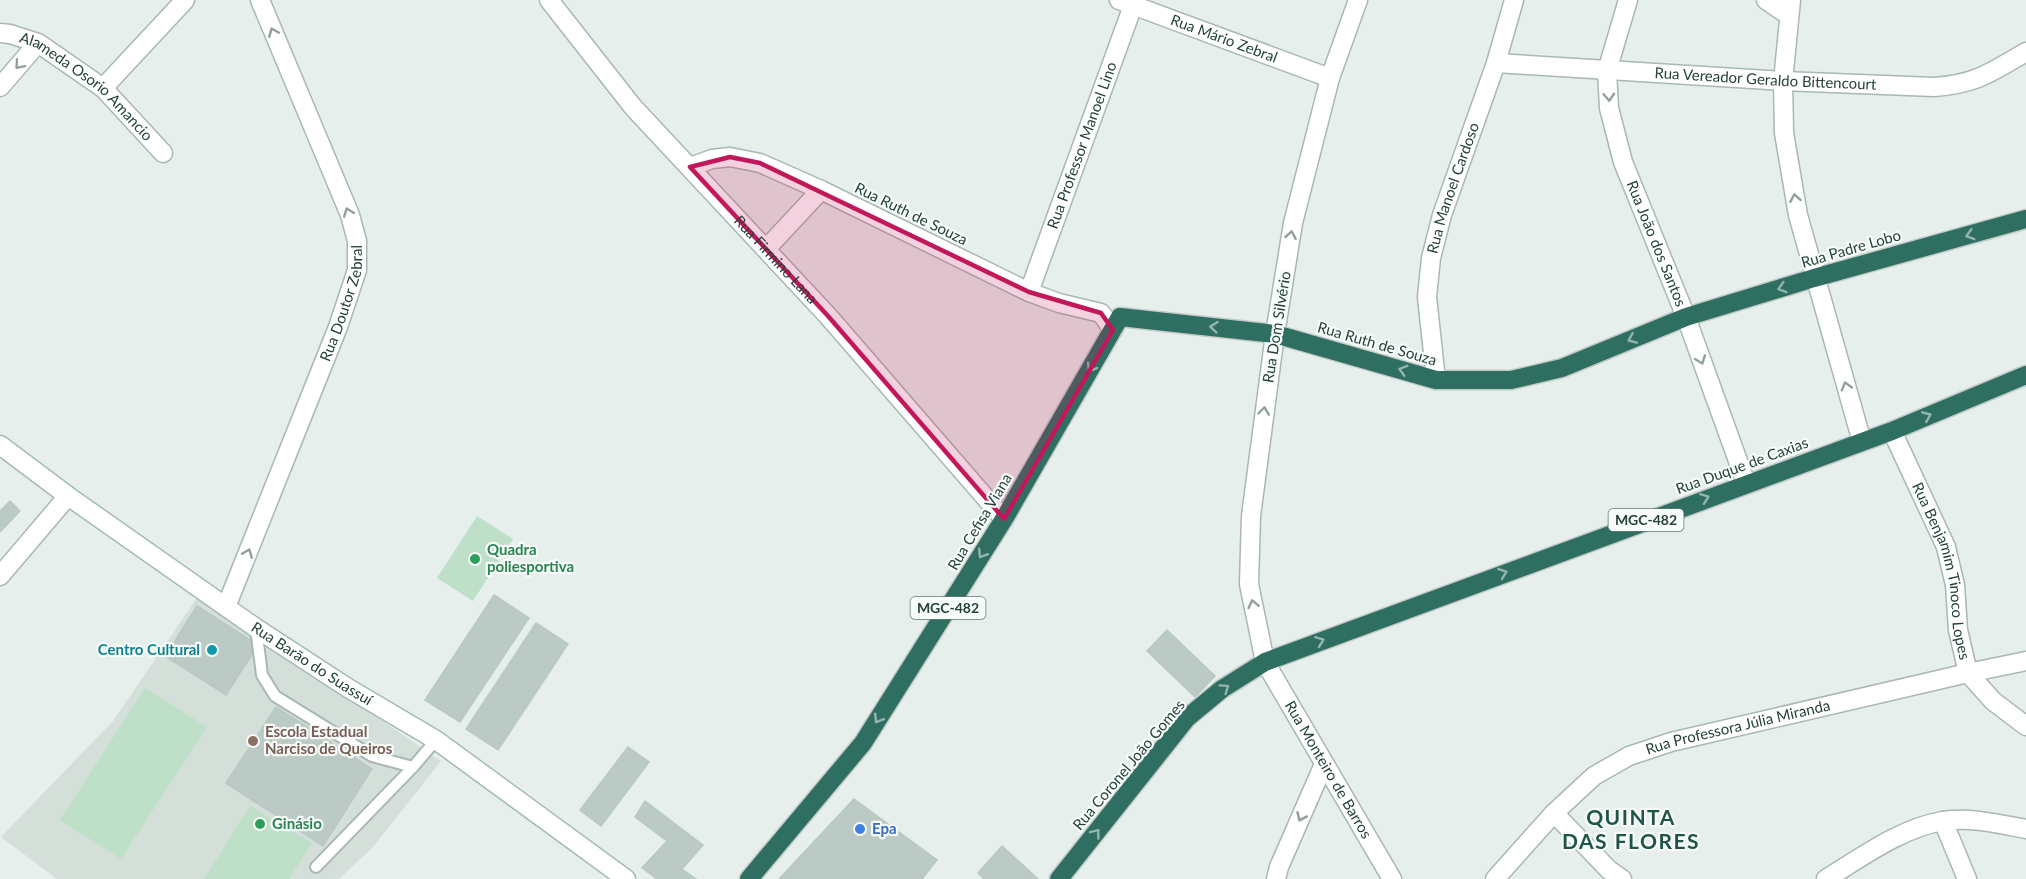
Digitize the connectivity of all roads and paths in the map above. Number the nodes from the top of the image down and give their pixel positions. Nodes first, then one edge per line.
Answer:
1 (185, 0) edge
2 (260, 0) edge
3 (549, 0) edge
4 (1358, 0) edge
5 (1514, 0) edge
6 (1628, 0) edge
7 (1766, 0) edge
8 (1129, 2) edge
9 (1790, 8) edge
10 (0, 33) edge
11 (38, 43) junction
12 (2026, 52) edge
13 (1496, 63) junction
14 (1607, 71) junction
15 (1330, 78) junction
16 (1783, 81) junction
17 (0, 87) edge
18 (103, 88) junction
19 (163, 153) dead end
20 (690, 166) junction
21 (821, 190) junction
22 (2026, 219) edge
23 (766, 249) junction
24 (1814, 278) junction
25 (1029, 292) junction
26 (1686, 317) junction
27 (1117, 324) junction
28 (1275, 334) junction
29 (2026, 375) edge
30 (1436, 380) junction
31 (1892, 431) junction
32 (1862, 442) junction
33 (0, 445) edge
34 (1746, 483) junction
35 (68, 496) junction
36 (1004, 519) junction
37 (0, 576) edge
38 (226, 607) junction
39 (256, 628) junction
40 (2026, 661) edge
41 (1265, 662) junction
42 (1968, 673) junction
43 (2026, 726) edge
44 (436, 740) junction
45 (1324, 764) junction
46 (413, 767) junction
47 (1554, 813) junction
48 (1943, 821) junction
49 (2026, 829) edge
50 (316, 867) dead end
51 (626, 879) edge
52 (749, 879) edge
53 (1059, 879) edge
54 (1276, 879) edge
55 (1392, 879) edge
56 (1495, 879) edge
57 (1622, 879) edge
58 (1827, 879) edge
59 (1967, 879) edge

1 - 18 street
38 -> 2 street, Rua Doutor Zebral
3 - 20 street, Rua Firmino Lana
4 - 15 street, Rua Dom Silvério
5 - 13 street, Rua Manoel Cardoso
6 - 14 street, Rua João dos Santos
7 - 9 street
8 - 15 street, Rua Mário Zebral
8 - 25 street, Rua Professor Manoel Lino
9 - 16 street
10 - 11 street, Alameda Osorio Amancio
11 -> 17 street
11 - 18 street, Alameda Osorio Amancio
12 - 16 street, Rua Vereador Geraldo Bittencourt
13 - 14 street, Rua Vereador Geraldo Bittencourt
13 - 30 street, Rua Manoel Cardoso
14 - 16 street, Rua Vereador Geraldo Bittencourt
14 -> 26 street, Rua João dos Santos
28 -> 15 street, Rua Dom Silvério
24 -> 16 street
18 - 19 street, Alameda Osorio Amancio
20 - 21 street, Rua Ruth de Souza
20 - 23 street, Rua Firmino Lana
21 - 23 street
21 - 25 street, Rua Ruth de Souza
22 -> 24 highway, Rua Padre Lobo
23 - 36 street, Rua Firmino Lana
24 -> 26 highway, Rua Padre Lobo
32 -> 24 street
25 - 27 street, Rua Ruth de Souza
26 -> 30 highway, Rua Ruth de Souza
26 -> 34 street, Rua João dos Santos
28 -> 27 highway, Rua Ruth de Souza
27 -> 36 highway, Rua Cefisa Viana / MGC-482
30 -> 28 highway, Rua Ruth de Souza
41 -> 28 street, Rua Dom Silvério
31 -> 29 highway, Rua Duque de Caxias / MGC-482
31 - 32 highway, Rua Duque de Caxias / MGC-482
31 - 42 street, Rua Benjamim Tinoco Lopes
32 - 34 highway, Rua Duque de Caxias / MGC-482
33 - 35 street, Rua Barão do Suassuí
41 -> 34 highway, Rua Duque de Caxias / MGC-482
35 - 37 street
35 - 38 street, Rua Barão do Suassuí
36 -> 52 highway, Rua Cefisa Viana / MGC-482
38 - 39 street, Rua Barão do Suassuí
39 - 44 street, Rua Barão do Suassuí
39 - 46 lane
40 - 42 street, Rua Professora Júlia Miranda
41 - 45 street, Rua Monteiro de Barros
53 -> 41 highway, Rua Coronel João Gomes / MGC-482
42 - 43 street, Rua Benjamim Tinoco Lopes
42 - 47 street, Rua Professora Júlia Miranda
44 - 46 lane
44 - 51 street, Rua Barão do Suassuí
45 -> 54 street
45 - 55 street, Rua Monteiro de Barros
46 - 50 lane
47 - 56 street, Rua Professora Júlia Miranda
47 - 57 street
48 - 49 street
48 - 58 street
48 - 59 street

